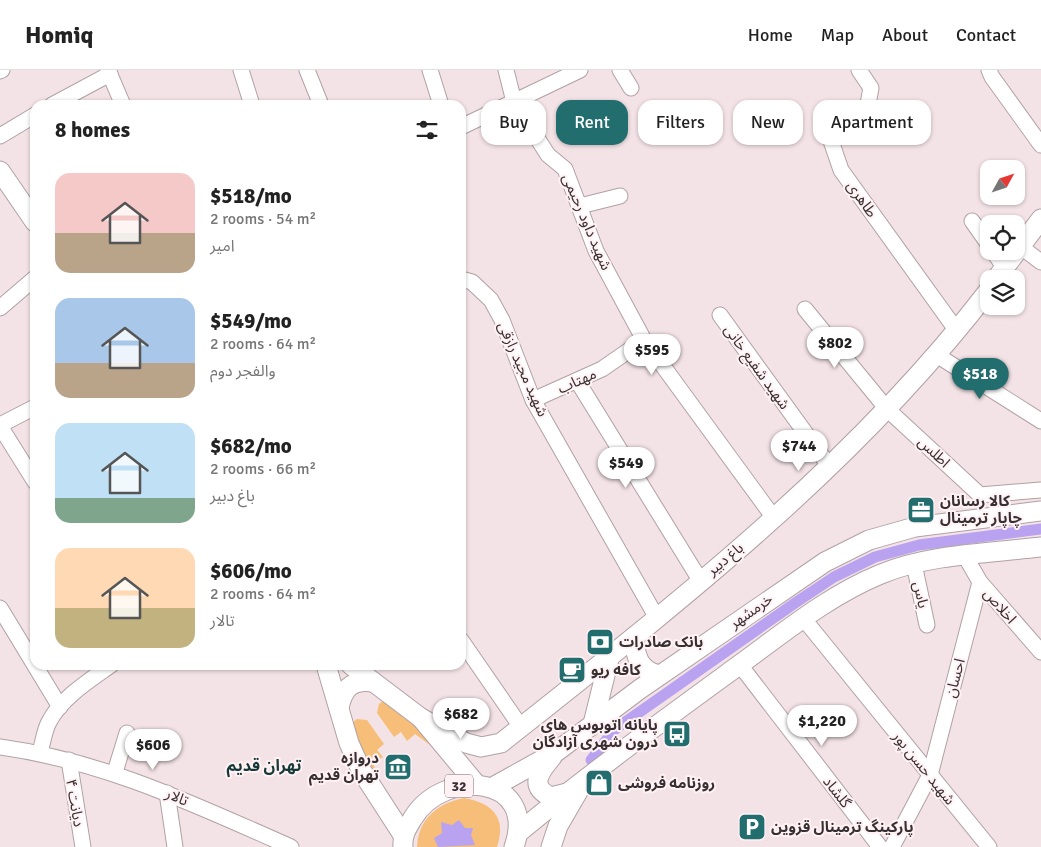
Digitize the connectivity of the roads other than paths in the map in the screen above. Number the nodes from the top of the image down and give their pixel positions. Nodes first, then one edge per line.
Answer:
1 (241, 70) edge
2 (307, 70) edge
3 (430, 70) edge
4 (506, 70) edge
5 (580, 70) edge
6 (620, 70) edge
7 (859, 70) edge
8 (990, 70) edge
9 (109, 72) edge
10 (631, 88) dead end
11 (61, 100) edge
12 (121, 100) edge
13 (250, 100) edge
14 (319, 100) edge
15 (439, 100) edge
16 (514, 100) edge
17 (518, 100) edge
18 (30, 118) edge
19 (481, 118) edge
20 (466, 125) edge
21 (0, 136) edge
22 (542, 145) edge
23 (1041, 145) edge
24 (0, 171) edge
25 (620, 196) dead end
26 (580, 206) junction
27 (30, 215) edge
28 (1041, 219) edge
29 (972, 221) dead end
30 (980, 232) edge
31 (1025, 240) edge
32 (1025, 251) edge
33 (1010, 260) edge
34 (1041, 262) edge
35 (1002, 270) edge
36 (467, 280) edge
37 (30, 282) edge
38 (980, 302) edge
39 (0, 308) edge
40 (805, 309) dead end
41 (720, 314) dead end
42 (957, 331) junction
43 (644, 340) junction
44 (935, 354) junction
45 (578, 382) junction
46 (533, 400) junction
47 (887, 409) junction
48 (30, 410) edge
49 (1041, 421) edge
50 (0, 425) edge
51 (830, 467) junction
52 (30, 474) edge
53 (1041, 490) edge
54 (1041, 511) edge
55 (774, 518) junction
56 (1041, 547) edge
57 (965, 556) junction
58 (914, 564) junction
59 (700, 580) junction
60 (980, 582) junction
61 (0, 608) edge
62 (657, 618) junction
63 (804, 618) junction
64 (927, 625) dead end
65 (634, 637) junction
66 (466, 647) edge
67 (1041, 652) edge
68 (610, 655) junction
69 (30, 658) edge
70 (740, 665) junction
71 (38, 670) edge
72 (105, 670) edge
73 (327, 670) edge
74 (357, 670) edge
75 (660, 675) junction
76 (372, 682) junction
77 (60, 707) junction
78 (338, 708) junction
79 (421, 718) junction
80 (593, 724) junction
81 (521, 727) junction
82 (127, 733) dead end
83 (0, 747) edge
84 (40, 752) junction
85 (556, 752) junction
86 (69, 760) junction
87 (114, 772) junction
88 (930, 775) junction
89 (586, 777) junction
90 (484, 786) junction
91 (167, 793) junction
92 (567, 793) junction
93 (516, 840) edge
94 (401, 843) edge
95 (83, 847) edge
96 (175, 847) edge
97 (291, 847) edge
98 (551, 847) edge
99 (880, 847) edge
100 (892, 847) edge
101 (988, 847) edge

1 - 13 street
2 - 14 street
3 - 15 street
4 - 16 street, شهید داود رحیمی
5 - 17 street
6 - 10 street
7 - 42 street, طاهری
8 - 23 street
9 - 11 street
9 - 12 street
18 - 21 street
19 - 20 street
22 - 26 street, شهید داود رحیمی
24 - 27 main road
25 - 26 street
26 - 43 street, شهید داود رحیمی
28 - 31 main road
29 - 30 street
32 - 34 street
33 - 35 main road
36 - 46 street, شهید مجید رازقی
37 - 39 street
38 - 42 main road, باغ دبیر
40 - 47 street, اطلس
41 - 51 street, شهید شفیع خانی
42 - 44 main road, باغ دبیر
43 - 45 street, مهتاب
43 - 55 street, شهید داود رحیمی
44 - 47 main road, باغ دبیر
44 - 49 street
45 - 46 street, مهتاب
45 - 59 street
46 - 62 street, شهید مجید رازقی
47 - 51 main road, باغ دبیر
47 - 53 street, اطلس
48 - 50 street
50 - 52 street
51 - 55 main road, باغ دبیر
54 - 75 main road, خرمشهر
55 - 59 main road, باغ دبیر
56 - 57 main road
57 - 58 main road
57 - 60 street, اخلاص
58 - 63 main road
58 - 64 street, یاس
59 - 62 main road, باغ دبیر
60 - 67 street, اخلاص
60 - 88 street, احسان
61 - 69 street
62 - 65 main road, باغ دبیر
63 - 70 main road
63 - 88 street, شهید حسن پور
65 - 68 main road, باغ دبیر
65 - 75 main road
66 - 81 street
68 - 80 main road
68 - 81 main road, باغ دبیر
70 - 89 main road
70 - 99 street, گلشاد
71 - 77 street
72 - 77 street
73 - 78 main road
74 - 76 main road
75 - 80 main road, خرمشهر
76 - 78 main road
76 - 79 main road
77 - 84 street
78 - 94 main road
79 - 81 main road, باغ دبیر
79 - 90 main road
80 - 85 main road, خرمشهر
82 - 87 street
83 - 84 street, تالار
84 - 86 street, تالار
85 - 90 main road, خرمشهر
85 - 92 main road
86 - 87 street, تالار
86 - 95 street, دیانت ۴
87 - 91 street, تالار
88 - 100 street
88 - 101 street, شهید حسن پور
89 - 92 main road
89 - 98 main road
90 - 93 main road, 32
90 - 94 main road, 32
91 - 96 street
91 - 97 street, تالار
92 - 93 main road

